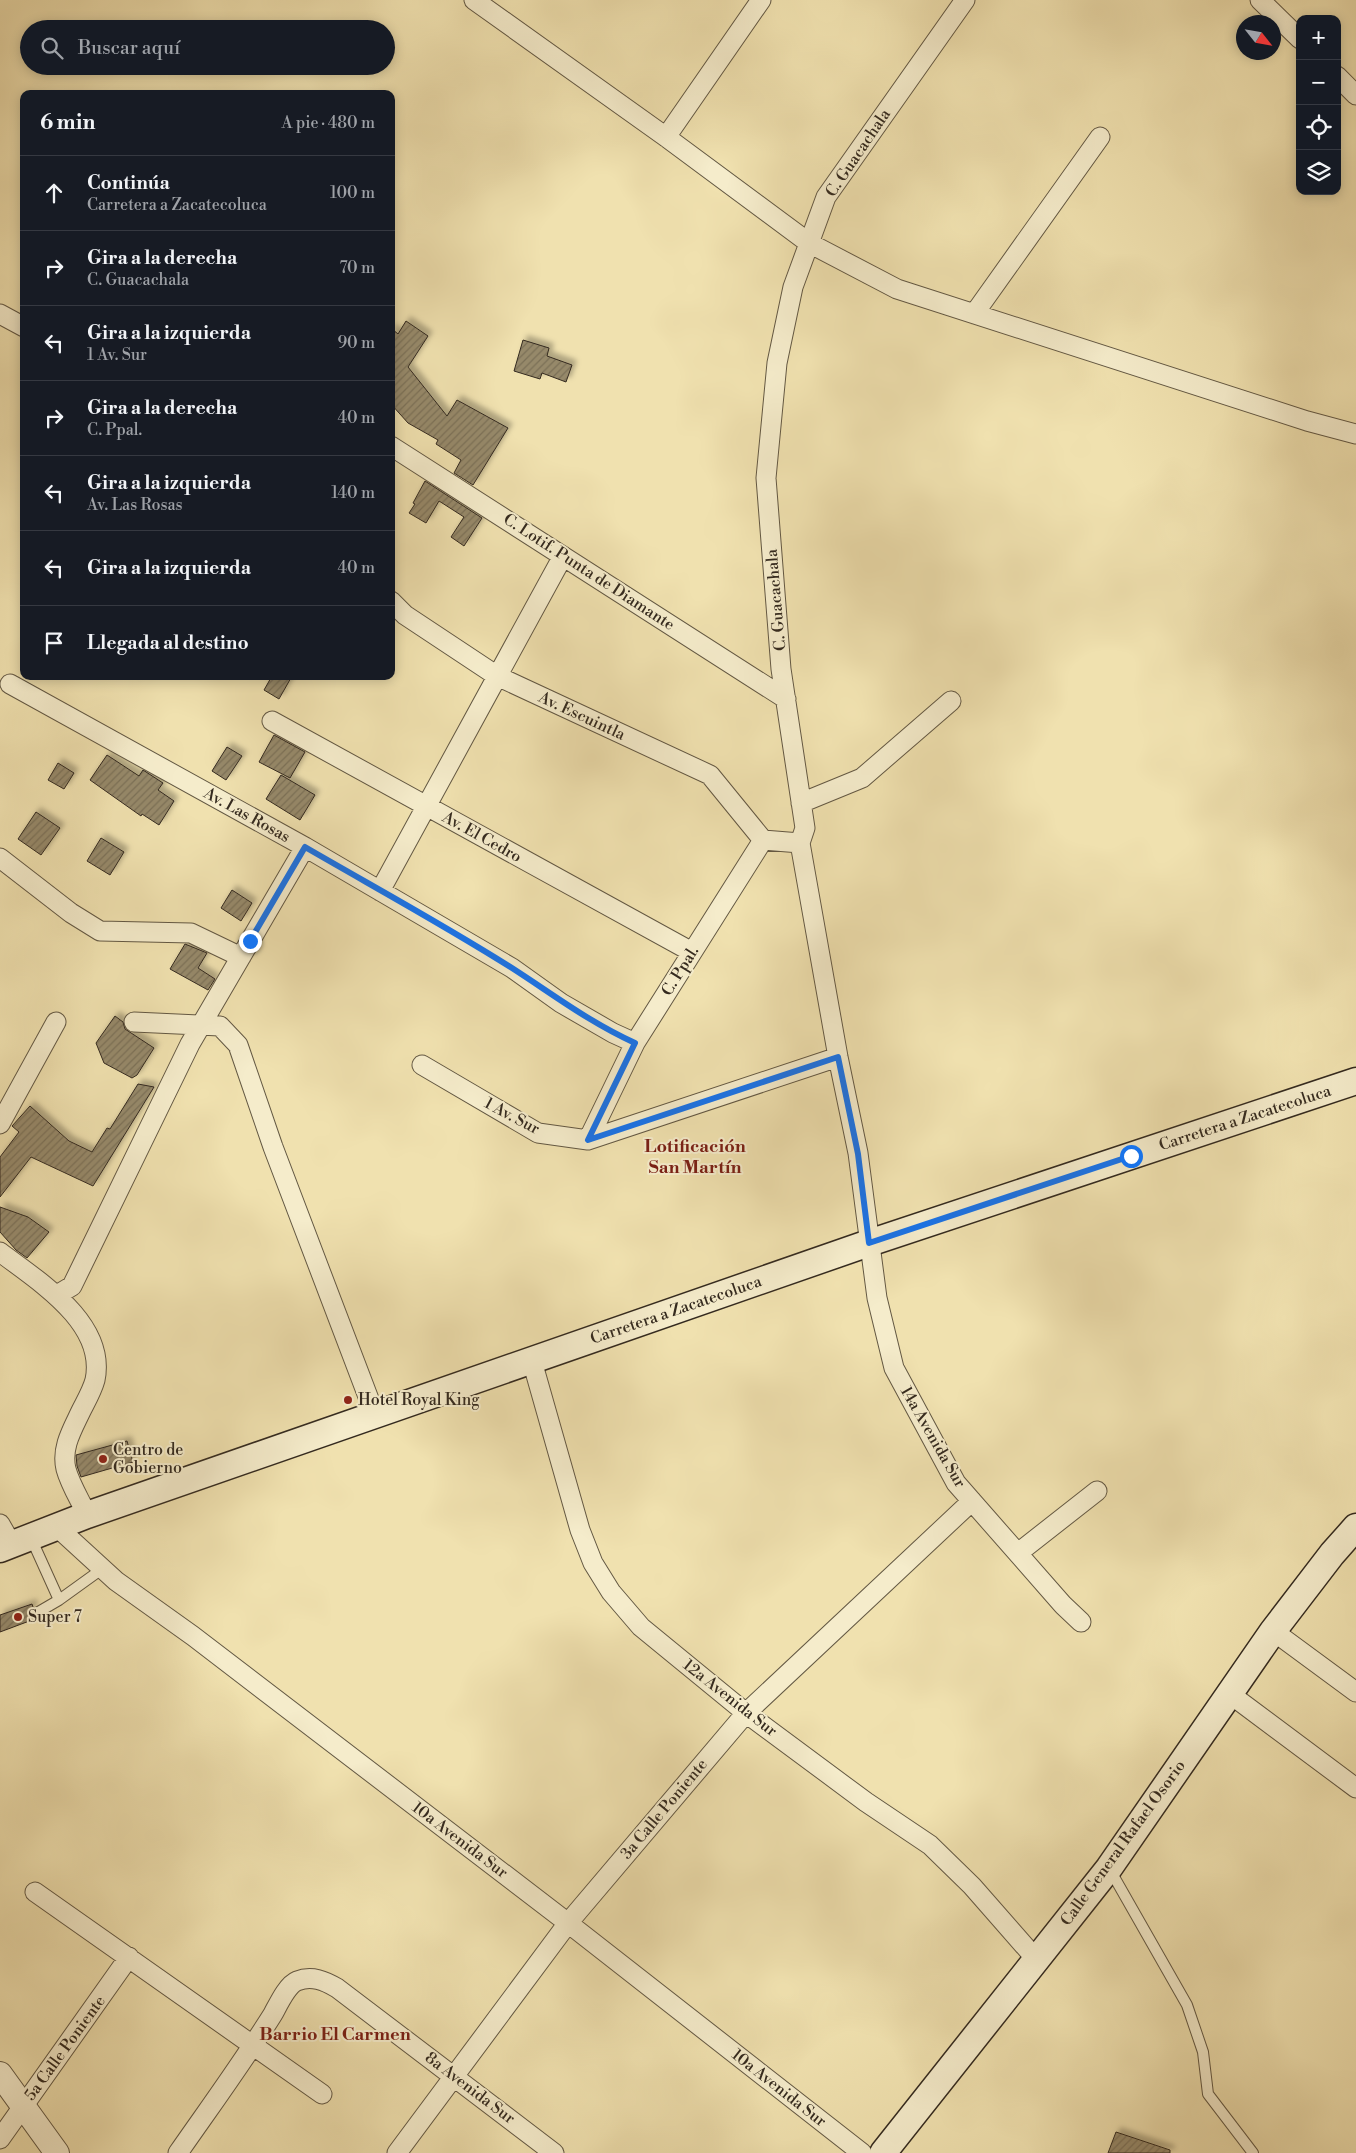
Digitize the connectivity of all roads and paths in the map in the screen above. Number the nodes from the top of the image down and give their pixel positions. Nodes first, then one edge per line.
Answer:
1 (474, 0) edge
2 (965, 0) edge
3 (1260, 0) edge
4 (758, 1) edge
5 (1296, 35) edge
6 (1341, 80) edge
7 (1356, 95) edge
8 (666, 137) junction
9 (1100, 137) dead end
10 (809, 243) junction
11 (0, 314) edge
12 (974, 314) junction
13 (20, 325) edge
14 (1356, 434) edge
15 (395, 449) edge
16 (563, 556) junction
17 (395, 605) edge
18 (498, 676) junction
19 (10, 684) dead end
20 (786, 699) junction
21 (951, 701) dead end
22 (272, 721) dead end
23 (801, 803) junction
24 (426, 806) junction
25 (762, 840) junction
26 (800, 843) junction
27 (305, 847) junction
28 (0, 858) edge
29 (380, 891) junction
30 (692, 952) junction
31 (241, 957) junction
32 (56, 1022) dead end
33 (134, 1022) dead end
34 (201, 1025) junction
35 (635, 1043) junction
36 (838, 1057) junction
37 (422, 1065) dead end
38 (1356, 1080) edge
39 (0, 1124) edge
40 (588, 1140) junction
41 (869, 1243) junction
42 (0, 1252) edge
43 (57, 1295) junction
44 (532, 1361) junction
45 (375, 1415) junction
46 (1097, 1491) dead end
47 (972, 1501) junction
48 (87, 1514) junction
49 (57, 1527) junction
50 (1354, 1534) edge
51 (11, 1539) edge
52 (1018, 1553) junction
53 (102, 1569) junction
54 (59, 1600) junction
55 (35, 1614) dead end
56 (1081, 1622) dead end
57 (1273, 1631) junction
58 (1356, 1692) edge
59 (1230, 1694) junction
60 (746, 1713) junction
61 (1356, 1788) edge
62 (1109, 1868) junction
63 (35, 1892) dead end
64 (568, 1923) junction
65 (129, 1957) junction
66 (1036, 1960) junction
67 (253, 2045) junction
68 (0, 2074) edge
69 (455, 2076) junction
70 (322, 2094) dead end
71 (23, 2107) junction
72 (0, 2138) edge
73 (57, 2153) edge
74 (178, 2153) edge
75 (397, 2153) edge
76 (554, 2153) edge
77 (862, 2153) edge
78 (883, 2153) edge
79 (1253, 2153) edge

1 - 8 street
2 - 10 street, C. Guacachala
3 - 5 street
4 - 8 street
6 - 7 street
8 - 10 street
9 - 12 street
10 - 12 street
10 - 20 street, C. Guacachala
11 - 13 street
12 - 14 street
15 - 16 street, C. Lotif. Punta de Diamante
16 - 18 street
16 - 20 street, C. Lotif. Punta de Diamante
17 - 18 street, Av. Escuintla
18 - 24 street
18 - 25 street, Av. Escuintla
19 - 27 street, Av. Las Rosas
20 - 23 street, C. Guacachala
21 - 23 street
22 - 24 street, Av. El Cedro
23 - 26 street, C. Guacachala
24 - 29 street
24 - 30 street, Av. El Cedro
25 - 26 street
25 - 30 street, C. Ppal.
26 - 36 street, C. Guacachala
27 - 29 street, Av. Las Rosas
27 - 31 street
28 - 31 street
29 - 35 street, Av. Las Rosas
30 - 35 street, C. Ppal.
31 - 34 street
32 - 39 street
33 - 34 street
34 - 43 street
34 - 45 street
35 - 40 street, C. Ppal.
36 - 40 street, 1 Av. Sur
36 - 41 street, C. Guacachala
37 - 40 street, 1 Av. Sur
38 - 41 main road, Carretera a Zacatecoluca
41 - 44 main road, Carretera a Zacatecoluca
41 - 47 street, 14a Avenida Sur
42 - 43 street
43 - 48 street
44 - 45 main road, Carretera a Zacatecoluca
44 - 60 street, 12a Avenida Sur
45 - 48 main road, Carretera a Zacatecoluca
46 - 52 street
47 - 52 street, 14a Avenida Sur
47 - 60 street, 3a Calle Poniente
48 - 49 main road, Carretera a Zacatecoluca
49 - 51 main road, Carretera a Zacatecoluca
49 - 53 street, 10a Avenida Sur
50 - 57 main road, Calle General Rafael Osorio
51 - 54 lane
52 - 56 street, 14a Avenida Sur
53 - 54 lane
53 - 64 street, 10a Avenida Sur
54 - 55 lane
57 - 58 street
57 - 59 main road, Calle General Rafael Osorio
59 - 61 street
59 - 62 main road, Calle General Rafael Osorio
60 - 64 street, 3a Calle Poniente
60 - 66 street, 12a Avenida Sur
62 - 66 main road, Calle General Rafael Osorio
62 - 79 lane
63 - 65 street
64 - 69 street, 3a Calle Poniente
64 - 77 street, 10a Avenida Sur
65 - 67 street
65 - 71 street, 5a Calle Poniente
66 - 78 main road, Calle General Rafael Osorio
67 - 69 street, 8a Avenida Sur
67 - 70 street
67 - 74 street
68 - 71 street
69 - 75 street, 3a Calle Poniente
69 - 76 street, 8a Avenida Sur
71 - 72 street, 5a Calle Poniente
71 - 73 street

